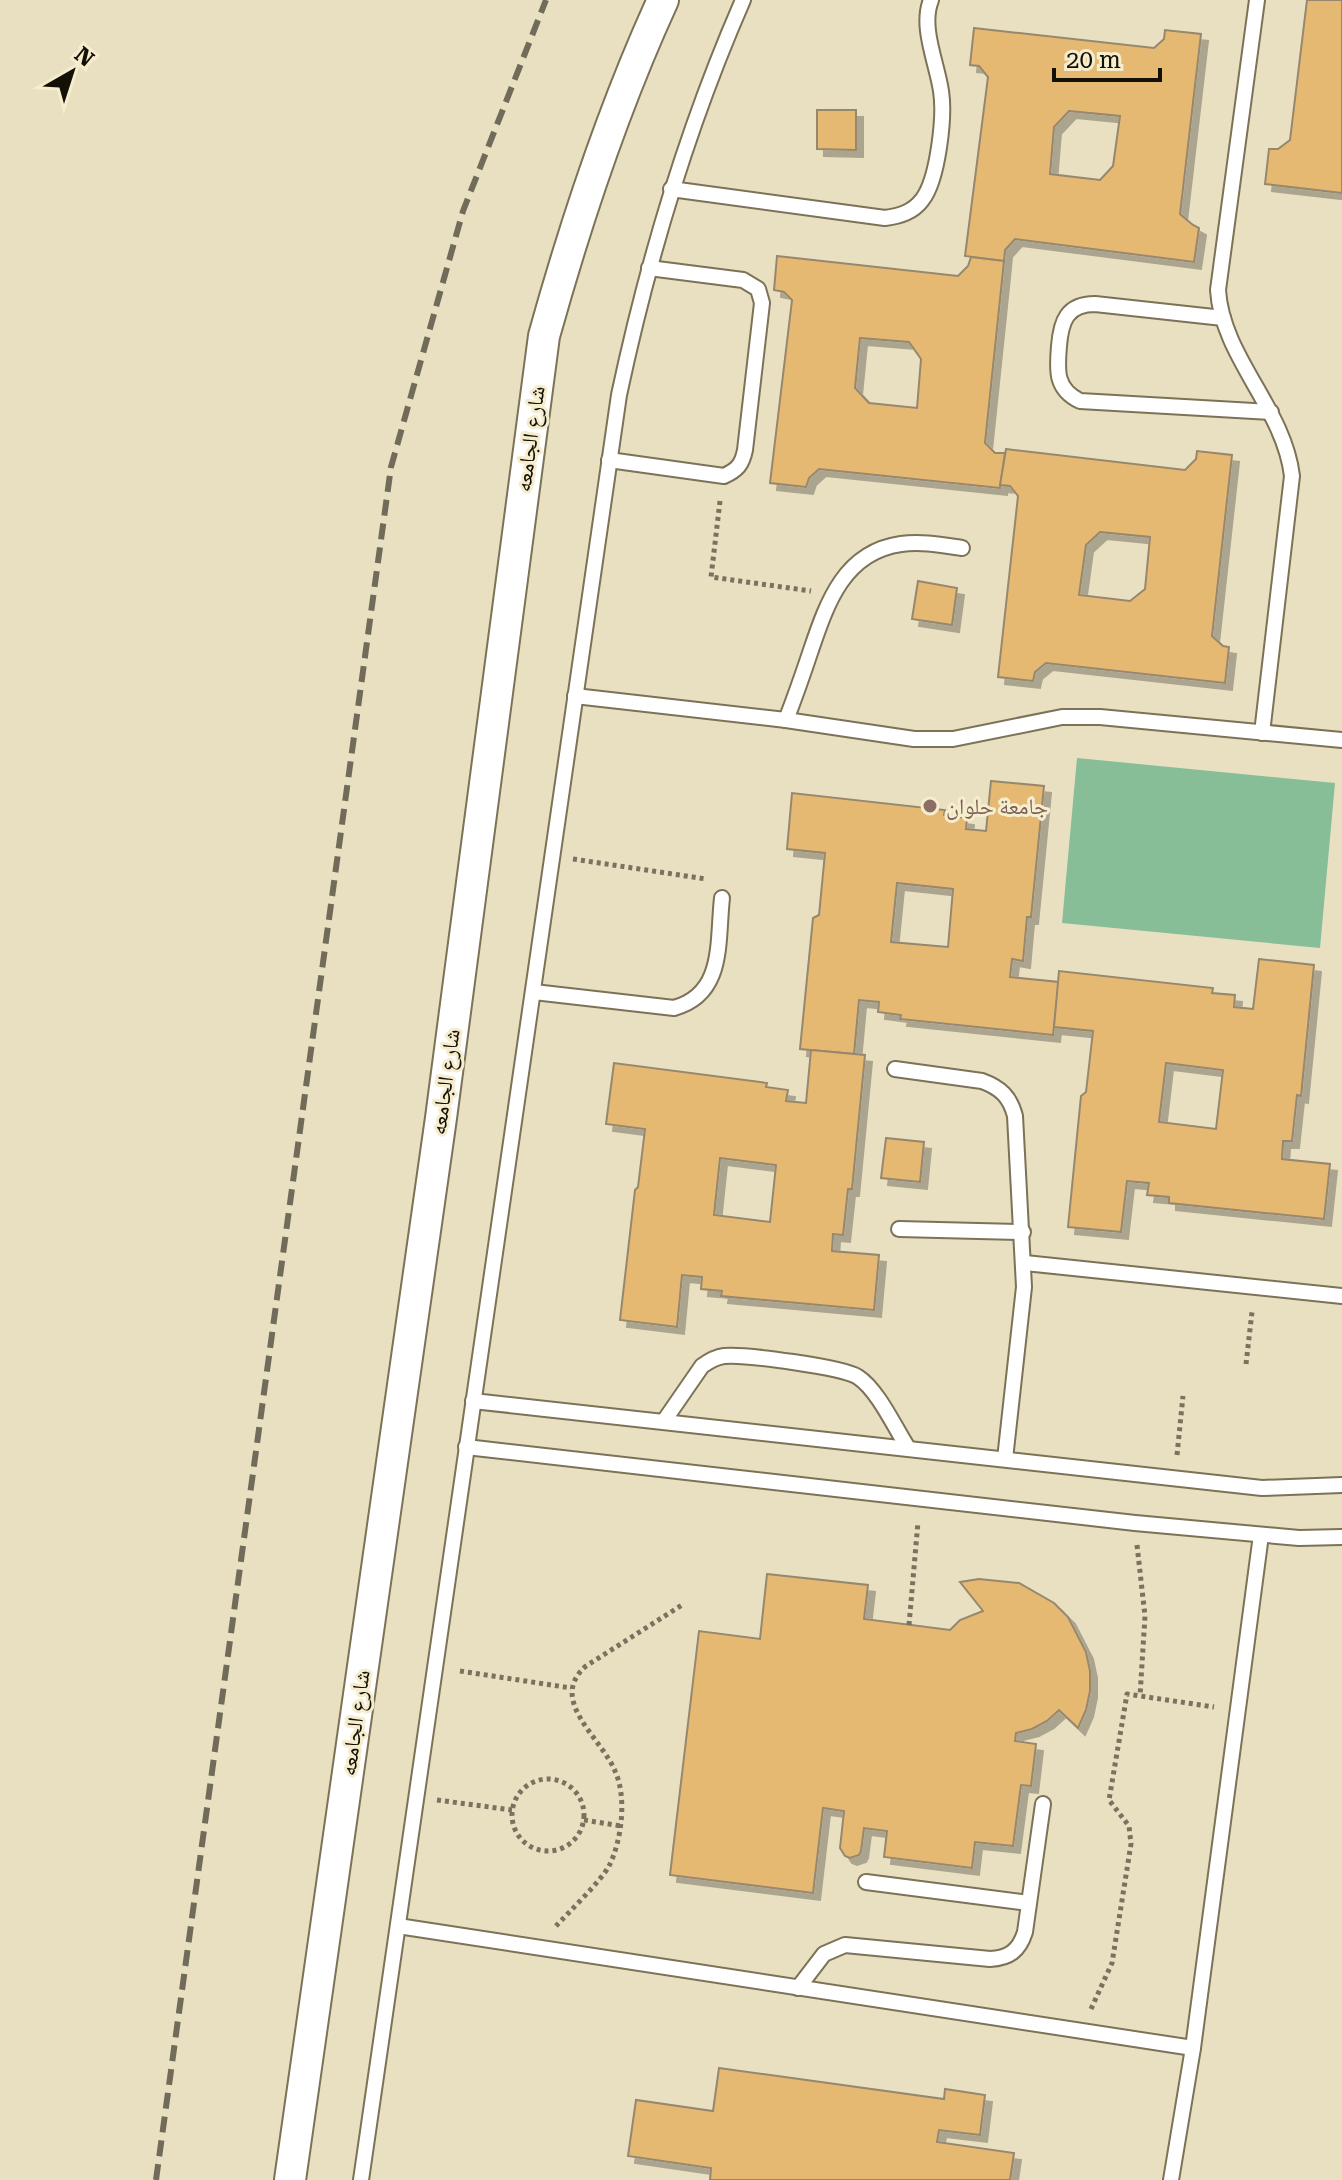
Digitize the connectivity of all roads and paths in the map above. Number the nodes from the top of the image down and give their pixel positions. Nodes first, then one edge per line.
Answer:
1 (663, 0) edge
2 (743, 0) edge
3 (931, 0) edge
4 (1257, 0) edge
5 (671, 189) junction
6 (649, 268) junction
7 (1223, 318) junction
8 (1271, 412) junction
9 (609, 460) junction
10 (724, 476) junction
11 (962, 548) dead end
12 (832, 594) junction
13 (575, 696) junction
14 (786, 720) junction
15 (1262, 733) junction
16 (1342, 740) edge
17 (553, 856) junction
18 (722, 898) joint
19 (534, 992) junction
20 (895, 1069) dead end
21 (899, 1229) dead end
22 (1023, 1232) junction
23 (1025, 1263) junction
24 (1254, 1287) junction
25 (1342, 1296) edge
26 (1246, 1364) dead end
27 (1183, 1396) dead end
28 (473, 1401) junction
29 (664, 1421) junction
30 (466, 1447) junction
31 (908, 1448) junction
32 (1005, 1459) junction
33 (1175, 1478) junction
34 (1342, 1485) edge
35 (920, 1499) junction
36 (1135, 1523) junction
37 (1261, 1535) junction
38 (1342, 1537) edge
39 (682, 1605) dead end
40 (909, 1625) dead end
41 (435, 1668) junction
42 (571, 1688) junction
43 (1140, 1696) junction
44 (1238, 1710) junction
45 (416, 1797) junction
46 (1043, 1804) dead end
47 (512, 1810) junction
48 (584, 1820) junction
49 (621, 1826) junction
50 (866, 1882) dead end
51 (1029, 1903) junction
52 (398, 1926) junction
53 (536, 1948) junction
54 (798, 1988) junction
55 (1080, 2031) junction
56 (1193, 2048) junction
57 (290, 2180) edge
58 (361, 2180) edge
59 (1171, 2180) edge

1 - 57 street, شارع الجامعه
2 - 5 lane
3 - 5 lane
4 - 7 lane
5 - 6 lane
6 - 9 lane
6 - 10 lane
7 - 8 lane
7 - 8 lane
8 - 15 lane
9 - 10 lane
9 - 13 lane
10 - 12 path
11 - 12 lane
12 - 14 lane
13 - 14 lane
13 - 17 lane
14 - 15 lane
15 - 16 lane
17 - 18 path
17 - 19 lane
18 - 19 lane
19 - 28 lane
20 - 22 lane
21 - 22 lane
22 - 23 lane
23 - 24 lane
23 - 32 lane
24 - 25 lane
24 - 26 path
27 - 33 path
28 - 29 lane
28 - 30 lane
29 - 31 lane
29 - 31 lane
30 - 35 lane
30 - 41 lane
31 - 32 lane
32 - 33 lane
33 - 34 lane
35 - 36 lane
35 - 40 path
36 - 37 lane
36 - 43 path
37 - 38 lane
37 - 44 lane
39 - 42 path
41 - 42 path
41 - 45 lane
42 - 49 path
43 - 44 path
43 - 55 path
44 - 56 lane
45 - 47 path
45 - 52 lane
46 - 51 lane
47 - 48 path
47 - 48 path
48 - 49 path
49 - 53 path
50 - 51 lane
51 - 54 lane
52 - 53 lane
52 - 58 lane
53 - 54 lane
54 - 55 lane
55 - 56 lane
56 - 59 lane

